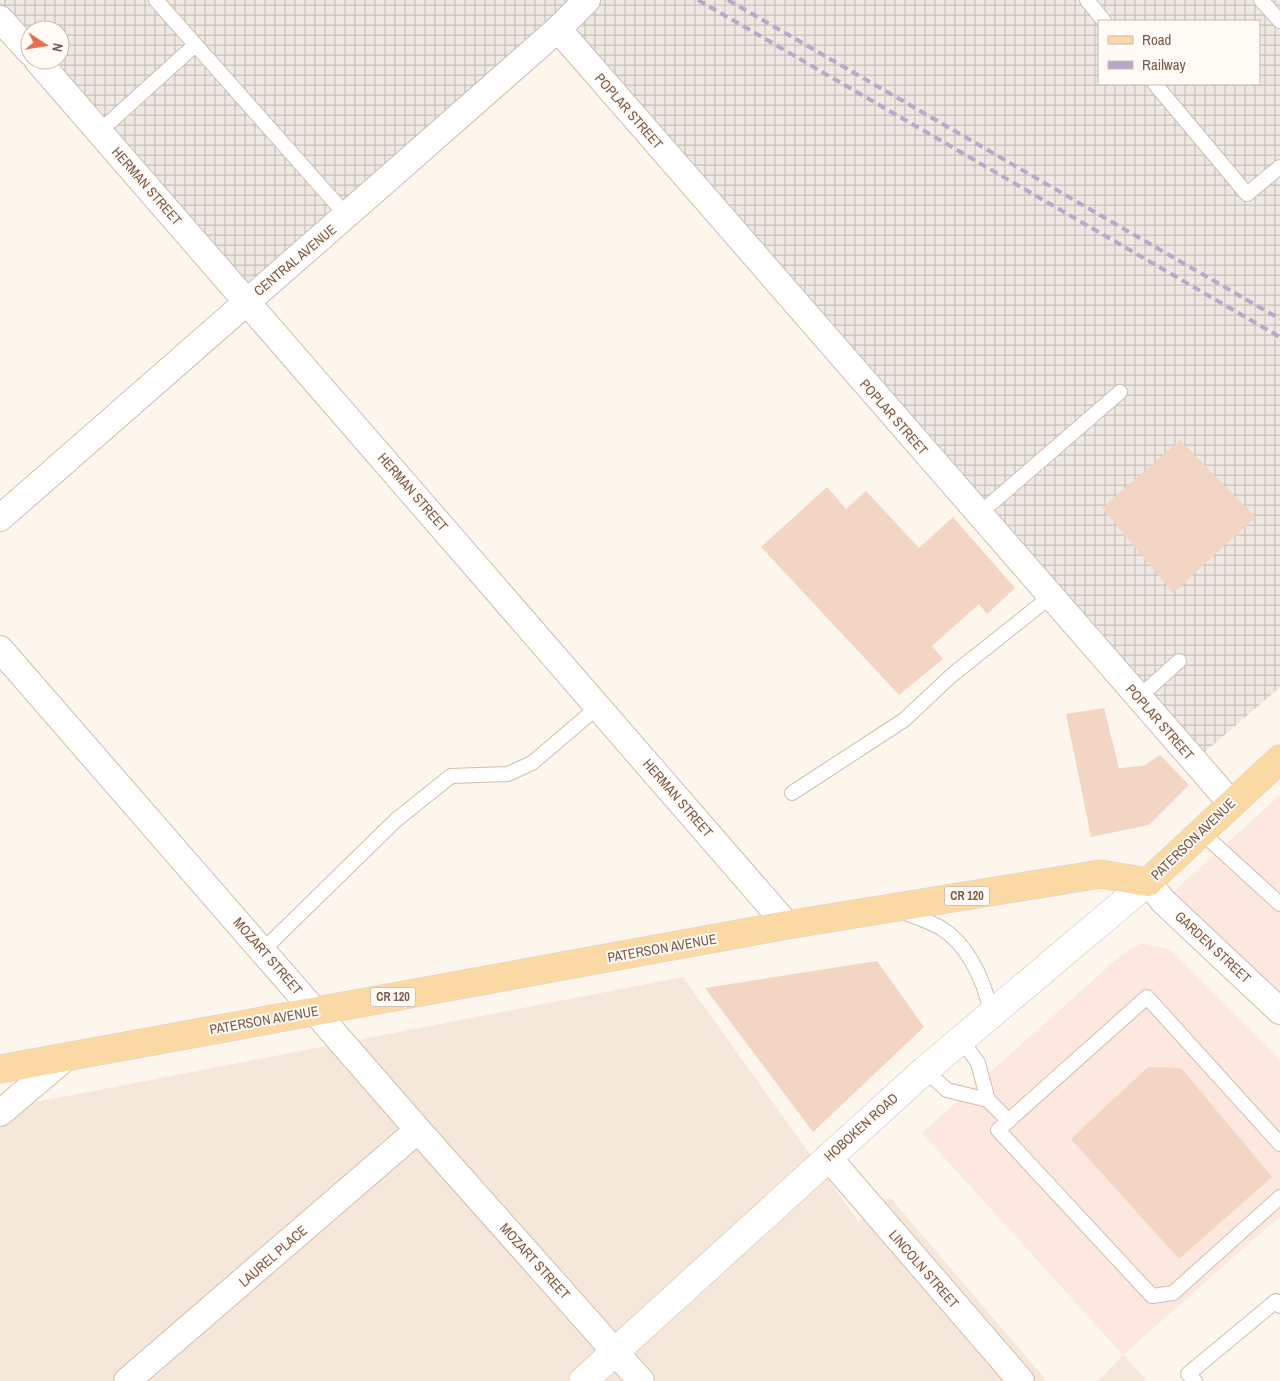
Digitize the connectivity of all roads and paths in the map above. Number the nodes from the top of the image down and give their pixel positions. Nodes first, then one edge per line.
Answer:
1 (156, 0) edge
2 (587, 0) edge
3 (1087, 0) edge
4 (1261, 0) edge
5 (0, 19) edge
6 (1103, 20) edge
7 (1280, 21) edge
8 (558, 29) junction
9 (20, 41) edge
10 (195, 45) junction
11 (46, 70) edge
12 (1156, 85) edge
13 (100, 131) junction
14 (1280, 167) edge
15 (347, 216) junction
16 (247, 300) junction
17 (1120, 392) dead end
18 (979, 514) junction
19 (0, 518) edge
20 (1050, 597) junction
21 (0, 649) edge
22 (1179, 661) dead end
23 (1138, 698) junction
24 (599, 706) junction
25 (1280, 759) edge
26 (792, 794) dead end
27 (1231, 804) junction
28 (1200, 831) junction
29 (1148, 882) junction
30 (1280, 904) edge
31 (893, 908) junction
32 (786, 925) junction
33 (263, 950) junction
34 (1280, 1010) edge
35 (316, 1011) junction
36 (992, 1014) junction
37 (961, 1039) junction
38 (66, 1057) junction
39 (0, 1069) edge
40 (925, 1070) junction
41 (988, 1100) junction
42 (0, 1113) edge
43 (1009, 1121) junction
44 (418, 1130) junction
45 (1280, 1144) edge
46 (828, 1157) junction
47 (1280, 1197) edge
48 (1280, 1306) edge
49 (616, 1352) junction
50 (127, 1381) edge
51 (583, 1381) edge
52 (641, 1381) edge
53 (1021, 1381) edge
54 (1195, 1381) edge

1 - 10 lane
2 - 8 street, CENTRAL AVENUE
3 - 6 lane
4 - 7 lane
5 - 9 street
8 - 15 street, CENTRAL AVENUE
8 - 18 street, POPLAR STREET
10 - 13 lane
10 - 15 lane
11 - 13 street, HERMAN STREET
12 - 14 lane
13 - 16 street, HERMAN STREET
15 - 16 street, CENTRAL AVENUE
16 - 19 street, CENTRAL AVENUE
16 - 24 street, HERMAN STREET
17 - 18 lane
18 - 20 street, POPLAR STREET
20 - 23 street, POPLAR STREET
20 - 26 lane
21 - 33 street, MOZART STREET
22 - 23 lane
23 - 27 street, POPLAR STREET
24 - 32 street, HERMAN STREET
24 - 33 lane
25 - 27 main road, PATERSON AVENUE
27 - 28 main road, PATERSON AVENUE
28 - 29 main road, PATERSON AVENUE
28 - 30 lane
29 - 31 main road, PATERSON AVENUE / CR 120
29 - 34 street, GARDEN STREET
29 - 36 street, HOBOKEN ROAD
31 - 32 main road, PATERSON AVENUE / CR 120
31 - 36 lane
32 - 35 main road, PATERSON AVENUE / CR 120
33 - 35 street, MOZART STREET
35 - 38 main road, PATERSON AVENUE / CR 120
35 - 44 street, MOZART STREET
36 - 37 street, HOBOKEN ROAD
37 - 40 street, HOBOKEN ROAD
37 - 41 lane
38 - 39 main road, PATERSON AVENUE / CR 120
38 - 42 street
40 - 41 lane
40 - 46 street, HOBOKEN ROAD
41 - 43 lane
43 - 45 lane
43 - 47 lane
44 - 49 street, MOZART STREET
44 - 50 street, LAUREL PLACE
46 - 49 street, HOBOKEN ROAD
46 - 53 street, LINCOLN STREET
48 - 54 lane
49 - 51 street, HOBOKEN ROAD
49 - 52 street, MOZART STREET

